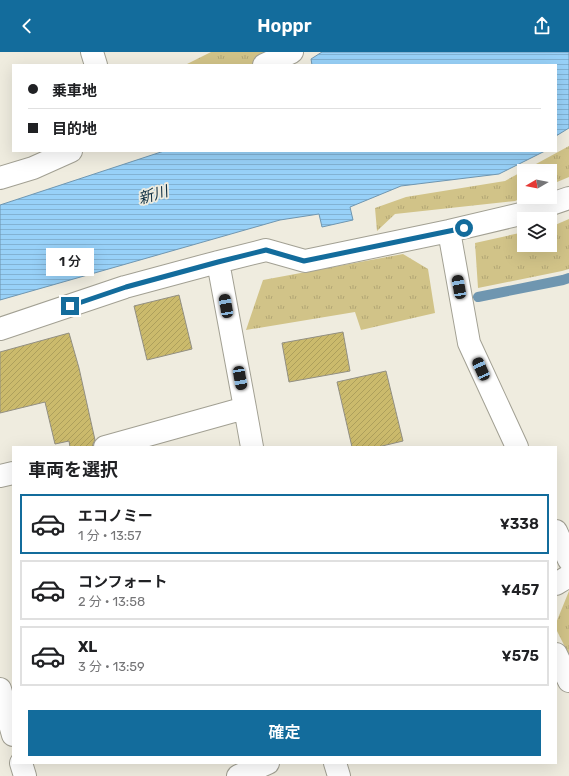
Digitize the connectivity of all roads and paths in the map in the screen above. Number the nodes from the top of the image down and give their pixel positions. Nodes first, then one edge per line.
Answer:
1 (92, 52) edge
2 (292, 52) edge
3 (96, 64) edge
4 (266, 64) edge
5 (69, 152) edge
6 (0, 178) edge
7 (569, 198) edge
8 (449, 231) junction
9 (218, 262) junction
10 (0, 329) edge
11 (245, 408) junction
12 (109, 446) edge
13 (252, 446) edge
14 (517, 446) edge
15 (12, 473) edge
16 (0, 476) edge
17 (557, 533) edge
18 (569, 560) edge
19 (569, 576) edge
20 (557, 583) edge
21 (557, 656) edge
22 (569, 681) edge
23 (0, 689) edge
24 (12, 731) edge
25 (21, 764) edge
26 (266, 764) edge
27 (335, 764) edge
28 (24, 776) edge
29 (238, 776) edge
30 (339, 776) edge

1 - 3 street
2 - 4 street
5 - 6 street
7 - 8 street
8 - 9 street
8 - 14 street
9 - 10 street
9 - 11 street
11 - 12 street
11 - 13 street
15 - 16 street
17 - 18 street
19 - 20 street
21 - 22 street
23 - 24 street
25 - 28 street
26 - 29 street
27 - 30 street

